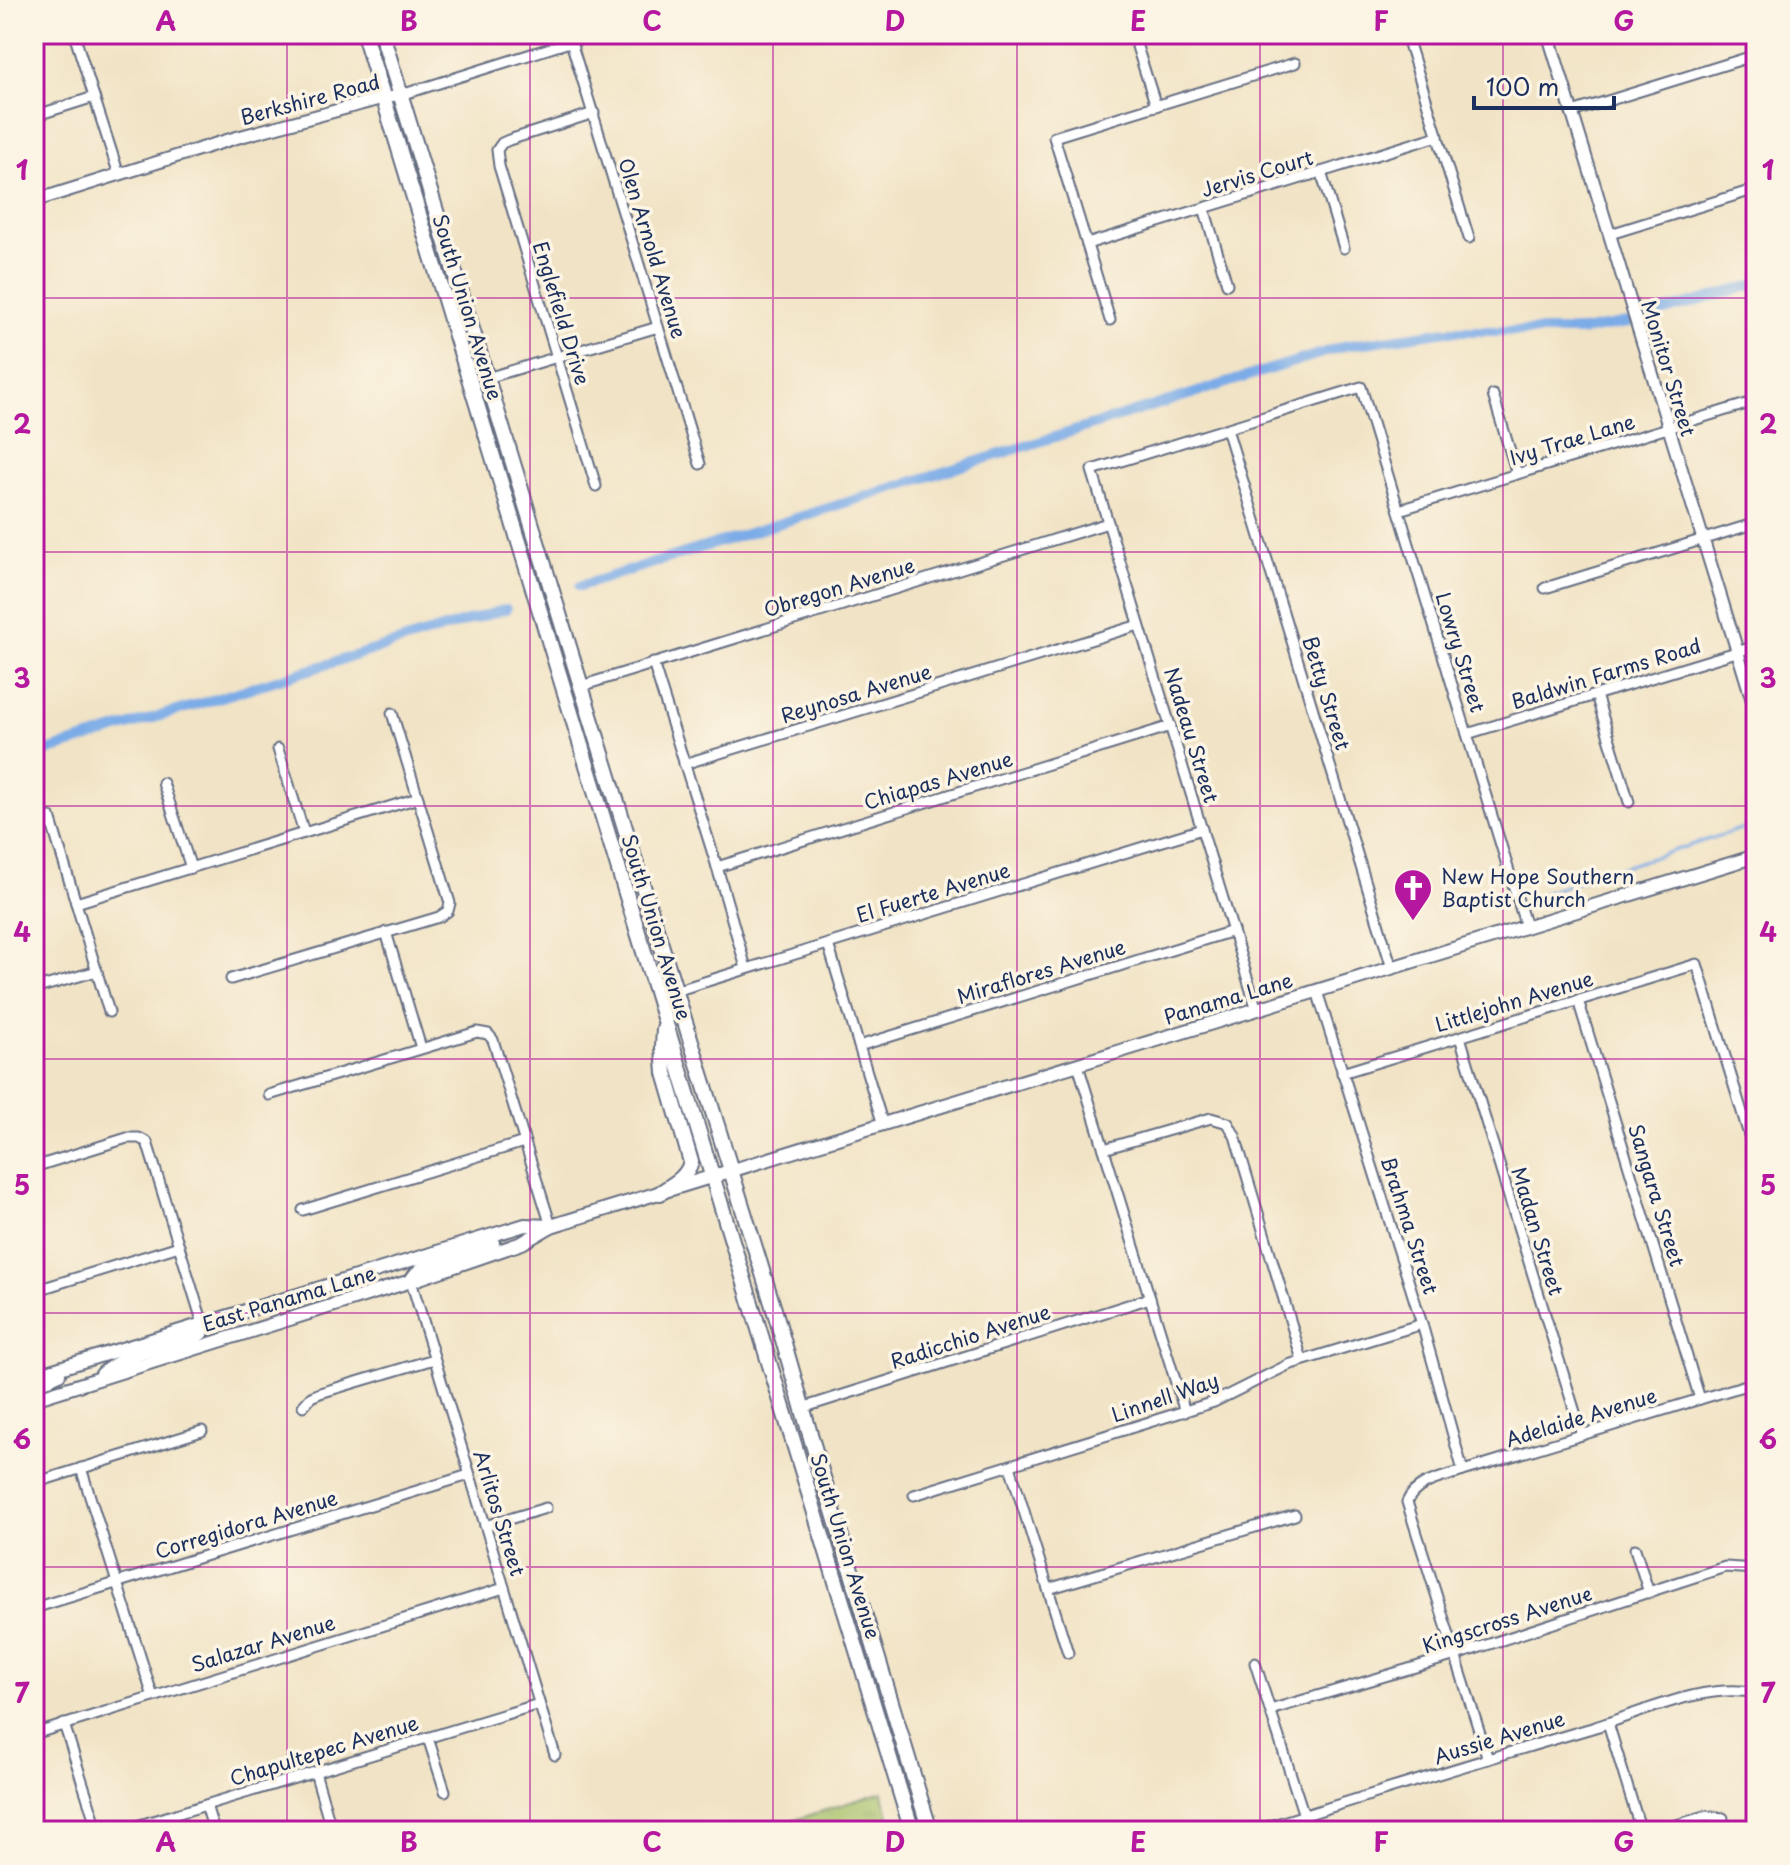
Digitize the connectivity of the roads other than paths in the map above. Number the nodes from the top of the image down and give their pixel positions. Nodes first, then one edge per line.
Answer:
1 (74, 34) edge
2 (364, 34) edge
3 (382, 34) edge
4 (595, 34) edge
5 (1133, 34) edge
6 (1406, 34) edge
7 (1548, 34) edge
8 (571, 42) junction
9 (1756, 55) edge
10 (1295, 63) dead end
11 (401, 95) junction
12 (94, 97) junction
13 (383, 98) junction
14 (1156, 106) junction
15 (1572, 112) junction
16 (594, 113) junction
17 (34, 116) edge
18 (1438, 136) junction
19 (1321, 172) junction
20 (119, 175) junction
21 (1756, 189) edge
22 (34, 201) edge
23 (1204, 208) junction
24 (1610, 234) junction
25 (1469, 238) dead end
26 (1087, 244) junction
27 (1344, 248) dead end
28 (1227, 284) dead end
29 (1110, 320) dead end
30 (658, 327) junction
31 (557, 358) junction
32 (487, 378) junction
33 (1493, 395) dead end
34 (1756, 401) edge
35 (1669, 428) junction
36 (1227, 429) junction
37 (700, 464) dead end
38 (1517, 474) junction
39 (596, 486) dead end
40 (1399, 510) junction
41 (1108, 523) junction
42 (1756, 523) edge
43 (1703, 540) junction
44 (1545, 588) dead end
45 (1139, 625) junction
46 (1756, 646) edge
47 (1737, 651) junction
48 (653, 663) junction
49 (581, 686) junction
50 (1596, 695) junction
51 (1756, 712) edge
52 (392, 713) dead end
53 (1171, 726) junction
54 (1467, 734) junction
55 (278, 749) dead end
56 (684, 764) junction
57 (163, 783) dead end
58 (418, 798) junction
59 (1629, 802) dead end
60 (50, 817) dead end
61 (1202, 829) junction
62 (304, 833) junction
63 (1756, 856) edge
64 (717, 867) junction
65 (191, 868) junction
66 (76, 903) junction
67 (1526, 927) junction
68 (1233, 931) junction
69 (386, 932) junction
70 (828, 944) junction
71 (746, 968) junction
72 (1392, 968) junction
73 (97, 971) junction
74 (651, 976) junction
75 (231, 979) dead end
76 (34, 989) edge
77 (675, 991) junction
78 (1317, 991) junction
79 (1578, 1000) junction
80 (1257, 1010) junction
81 (109, 1012) dead end
82 (665, 1021) junction
83 (1460, 1037) junction
84 (859, 1046) junction
85 (421, 1048) junction
86 (675, 1053) junction
87 (697, 1060) junction
88 (1078, 1065) junction
89 (1342, 1073) junction
90 (269, 1095) dead end
91 (883, 1125) junction
92 (524, 1142) junction
93 (1104, 1149) junction
94 (1756, 1158) edge
95 (34, 1167) edge
96 (732, 1171) junction
97 (712, 1177) junction
98 (660, 1193) junction
99 (303, 1210) dead end
100 (551, 1226) junction
101 (519, 1227) junction
102 (179, 1246) junction
103 (763, 1272) junction
104 (411, 1281) junction
105 (34, 1291) edge
106 (1150, 1298) junction
107 (203, 1324) junction
108 (1422, 1324) junction
109 (434, 1359) junction
110 (1302, 1360) junction
111 (74, 1363) junction
112 (34, 1376) edge
113 (97, 1379) junction
114 (1756, 1382) edge
115 (34, 1386) edge
116 (34, 1399) edge
117 (1700, 1399) junction
118 (303, 1406) dead end
119 (802, 1408) junction
120 (1185, 1412) junction
121 (202, 1431) dead end
122 (1582, 1435) junction
123 (1010, 1466) junction
124 (81, 1468) junction
125 (1463, 1471) junction
126 (469, 1475) junction
127 (34, 1483) edge
128 (914, 1495) dead end
129 (546, 1508) dead end
130 (1295, 1515) dead end
131 (485, 1526) junction
132 (1635, 1549) dead end
133 (1756, 1569) edge
134 (117, 1583) junction
135 (504, 1588) junction
136 (1048, 1589) junction
137 (1649, 1593) junction
138 (34, 1608) edge
139 (854, 1641) junction
140 (1068, 1653) dead end
141 (1456, 1655) junction
142 (1255, 1663) dead end
143 (1756, 1693) edge
144 (153, 1697) junction
145 (539, 1704) junction
146 (1270, 1710) junction
147 (1608, 1723) junction
148 (64, 1724) junction
149 (898, 1727) junction
150 (34, 1734) edge
151 (428, 1738) junction
152 (555, 1755) dead end
153 (889, 1755) junction
154 (1488, 1759) junction
155 (315, 1772) junction
156 (445, 1791) dead end
157 (206, 1805) junction
158 (1304, 1815) junction
159 (1723, 1818) dead end
160 (930, 1828) edge
161 (98, 1831) edge
162 (120, 1831) edge
163 (214, 1831) edge
164 (332, 1831) edge
165 (912, 1831) edge
166 (1254, 1831) edge
167 (1309, 1831) edge
168 (1641, 1831) edge
169 (1658, 1831) edge

1 - 12 street
2 - 13 main road, South Union Avenue
3 - 11 main road, South Union Avenue
4 - 8 street, Berkshire Road
5 - 14 street
6 - 18 street
7 - 15 street, Monitor Street
8 - 11 street, Berkshire Road
8 - 16 street, Olen Arnold Avenue
9 - 15 street
10 - 14 street
11 - 13 street, Berkshire Road
11 - 32 main road, South Union Avenue
12 - 17 street
12 - 20 street
13 - 20 street, Berkshire Road
13 - 74 main road, South Union Avenue
14 - 26 street
15 - 24 street, Monitor Street
16 - 30 street, Olen Arnold Avenue
16 - 31 street, Englefield Drive
18 - 19 street, Jervis Court
18 - 25 street
19 - 23 street, Jervis Court
19 - 27 street
20 - 22 street, Berkshire Road
21 - 24 street
23 - 26 street, Jervis Court
23 - 28 street
24 - 35 street, Monitor Street
26 - 29 street
30 - 31 street
30 - 37 street, Olen Arnold Avenue
31 - 32 street
31 - 39 street, Englefield Drive
32 - 49 main road, South Union Avenue
33 - 38 street
34 - 35 street, Ivy Trae Lane
35 - 38 street, Ivy Trae Lane
35 - 43 street, Monitor Street
36 - 40 street, Lowry Street
36 - 41 street, Nadeau Street
36 - 72 street, Betty Street
38 - 40 street, Ivy Trae Lane
40 - 54 street, Lowry Street
41 - 45 street, Nadeau Street
41 - 48 street, Obregon Avenue
42 - 43 street
43 - 44 street
43 - 47 street, Monitor Street
45 - 53 street, Nadeau Street
45 - 56 street, Reynosa Avenue
46 - 47 street, Baldwin Farms Road
47 - 50 street, Baldwin Farms Road
47 - 51 street, Monitor Street
48 - 49 street, Obregon Avenue
48 - 56 street
49 - 77 main road, South Union Avenue
50 - 54 street, Baldwin Farms Road
50 - 59 street
52 - 58 street
53 - 61 street, Nadeau Street
53 - 64 street, Chiapas Avenue
54 - 67 street, Lowry Street
55 - 62 street
56 - 64 street
57 - 65 street
58 - 62 street
58 - 69 street
60 - 66 street
61 - 68 street, Nadeau Street
61 - 70 street, El Fuerte Avenue
62 - 65 street
63 - 67 main road, Panama Lane
64 - 71 street
65 - 66 street
66 - 73 street
67 - 72 main road, Panama Lane
68 - 80 street, Nadeau Street
68 - 84 street, Miraflores Avenue
69 - 75 street
69 - 85 street
70 - 71 street, El Fuerte Avenue
70 - 84 street
71 - 77 street, El Fuerte Avenue
72 - 78 main road, Panama Lane
73 - 76 street
73 - 81 street
74 - 82 main road, South Union Avenue
74 - 87 main road
77 - 87 main road, South Union Avenue
78 - 80 main road, Panama Lane
78 - 89 street, Brahma Street
79 - 83 street, Littlejohn Avenue
79 - 94 street, Littlejohn Avenue
79 - 117 street, Sangara Street
80 - 88 main road, Panama Lane
82 - 86 main road, South Union Avenue
82 - 98 main road
83 - 89 street, Littlejohn Avenue
83 - 122 street, Madan Street
84 - 91 street
85 - 90 street
85 - 92 street
86 - 96 main road
86 - 97 main road, South Union Avenue
87 - 96 main road, South Union Avenue
88 - 91 main road, Panama Lane
88 - 93 street
89 - 108 street, Brahma Street
91 - 96 main road, Panama Lane
92 - 99 street
92 - 100 street
93 - 106 street
93 - 110 street
95 - 102 street
96 - 97 main road, Panama Lane
96 - 103 main road, South Union Avenue
97 - 98 main road, East Panama Lane
97 - 103 main road
97 - 139 main road, South Union Avenue
98 - 100 main road, East Panama Lane
100 - 101 main road, East Panama Lane
100 - 104 main road, East Panama Lane
101 - 104 main road
101 - 107 main road, East Panama Lane
102 - 105 street
102 - 107 street
103 - 119 main road, South Union Avenue
104 - 109 street, Arlitos Street
104 - 113 main road, East Panama Lane
106 - 119 street, Radicchio Avenue
106 - 120 street
107 - 111 main road, East Panama Lane
107 - 113 main road
108 - 110 street, Linnell Way
108 - 125 street, Brahma Street
109 - 118 street
109 - 126 street, Arlitos Street
110 - 120 street, Linnell Way
111 - 112 main road, East Panama Lane
111 - 115 main road
113 - 116 main road, East Panama Lane
114 - 117 street, Adelaide Avenue
117 - 122 street, Adelaide Avenue
119 - 149 main road, South Union Avenue
120 - 123 street, Linnell Way
121 - 124 street
122 - 125 street, Adelaide Avenue
123 - 128 street, Linnell Way
123 - 136 street
124 - 127 street
124 - 134 street
125 - 141 street, Adelaide Avenue
126 - 131 street, Arlitos Street
126 - 134 street, Corregidora Avenue
129 - 131 street
130 - 136 street
131 - 135 street, Arlitos Street
132 - 137 street
133 - 137 street, Kingscross Avenue
134 - 138 street, Corregidora Avenue
134 - 144 street
135 - 144 street, Salazar Avenue
135 - 145 street, Arlitos Street
136 - 140 street
137 - 141 street, Kingscross Avenue
139 - 149 main road
139 - 153 main road, South Union Avenue
141 - 146 street, Kingscross Avenue
141 - 154 street
142 - 146 street
143 - 147 street, Aussie Avenue
144 - 148 street, Salazar Avenue
145 - 151 street, Chapultepec Avenue
145 - 152 street, Arlitos Street
146 - 158 street
147 - 154 street, Aussie Avenue
147 - 168 street
148 - 150 street, Salazar Avenue
148 - 161 street
149 - 160 main road, South Union Avenue
151 - 155 street, Chapultepec Avenue
151 - 156 street
153 - 160 main road
153 - 165 main road, South Union Avenue
154 - 158 street, Aussie Avenue
155 - 157 street, Chapultepec Avenue
155 - 164 street
157 - 162 street, Chapultepec Avenue
157 - 163 street
158 - 166 street, Aussie Avenue
158 - 167 street
159 - 169 street

